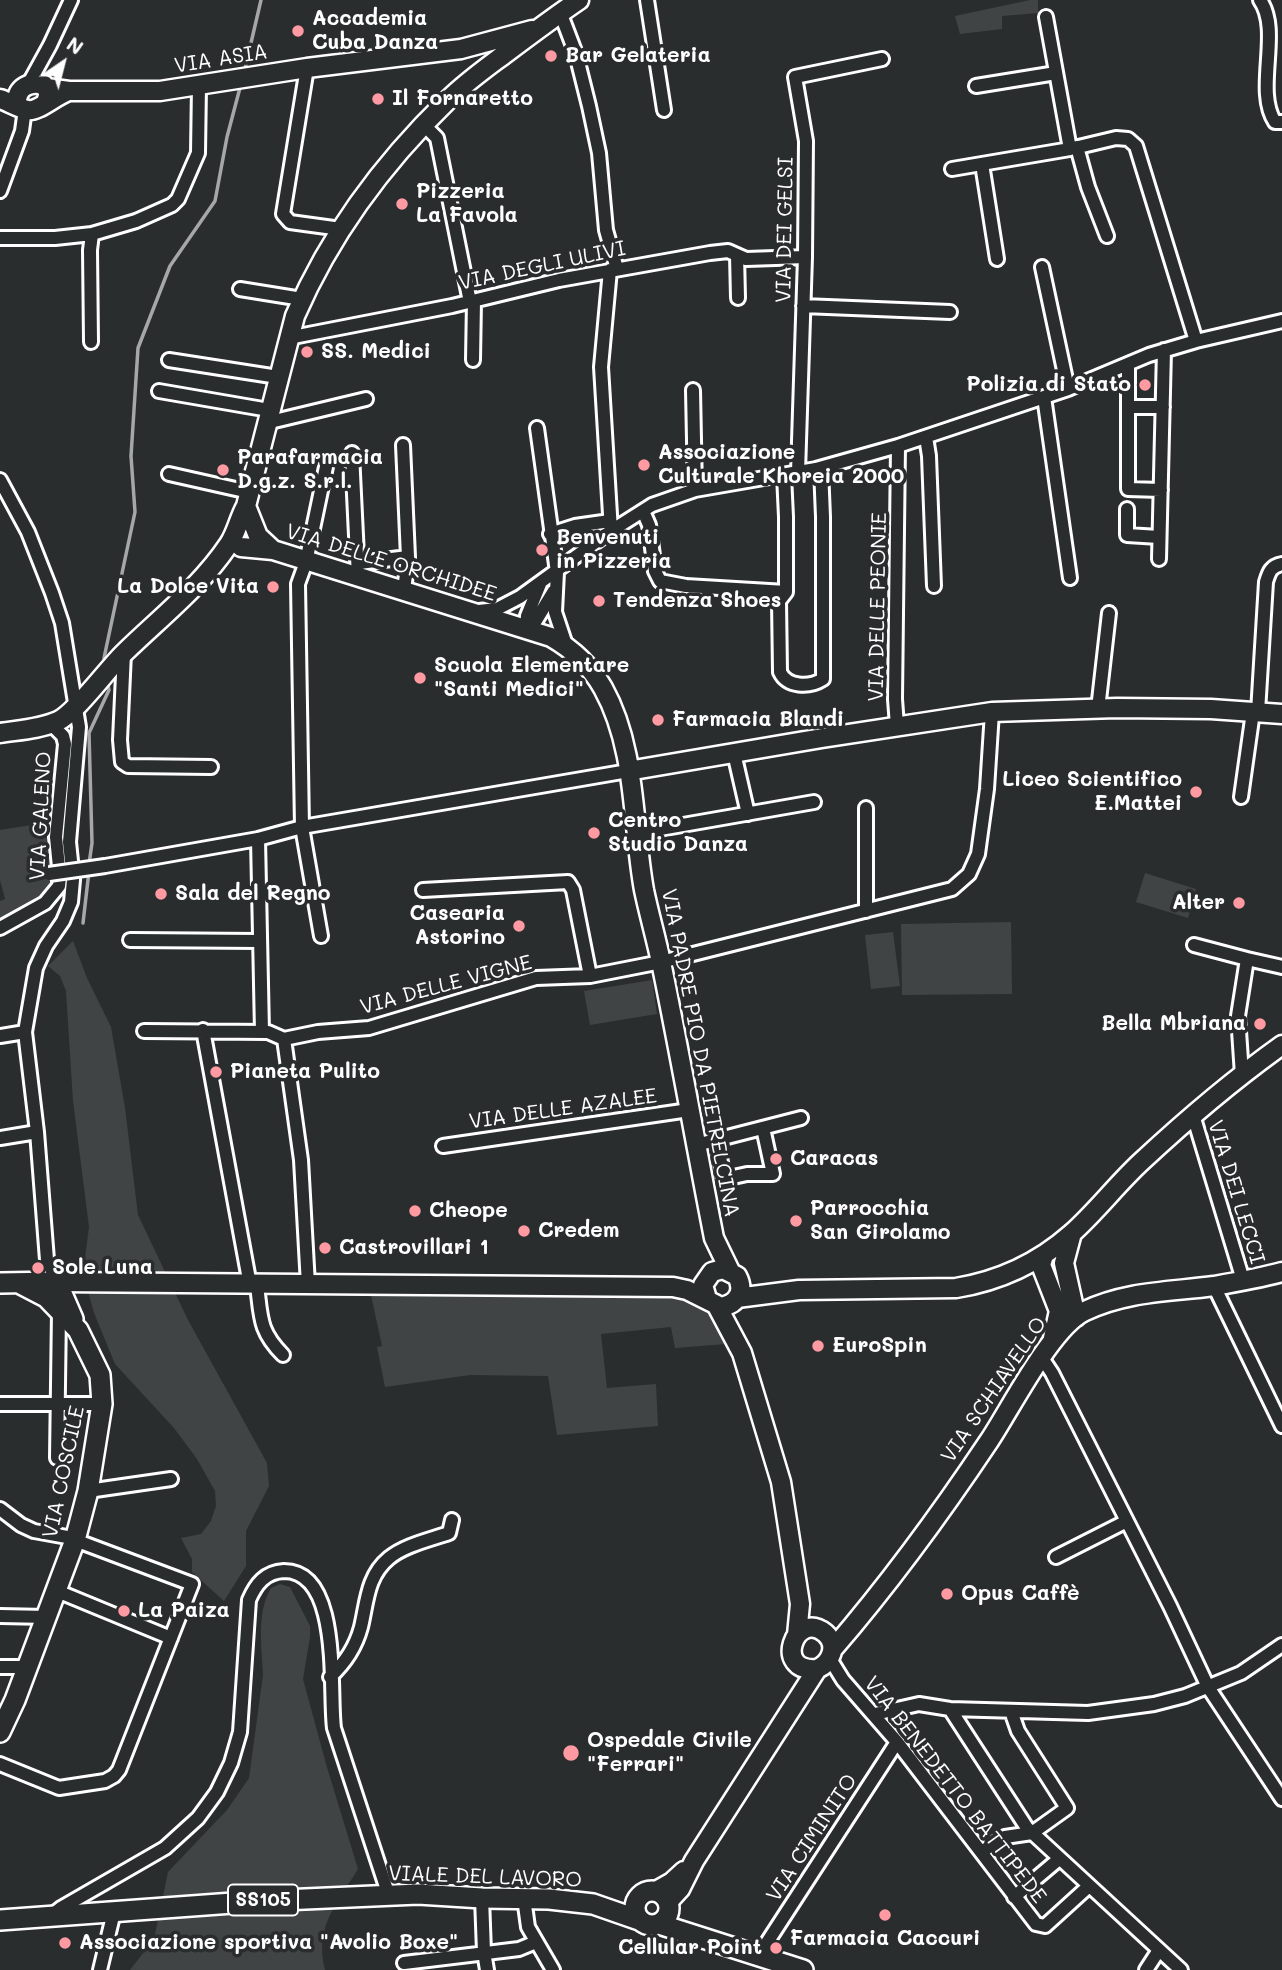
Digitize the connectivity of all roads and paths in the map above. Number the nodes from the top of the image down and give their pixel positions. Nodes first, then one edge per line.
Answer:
1 (71, 0) edge
2 (579, 0) edge
3 (647, 0) edge
4 (1260, 0) edge
5 (560, 12) junction
6 (1046, 17) dead end
7 (539, 28) junction
8 (491, 40) junction
9 (461, 49) junction
10 (500, 57) junction
11 (882, 59) dead end
12 (307, 68) junction
13 (1056, 73) junction
14 (476, 75) junction
15 (199, 85) junction
16 (976, 86) dead end
17 (27, 98) edge
18 (664, 110) dead end
19 (1282, 122) edge
20 (424, 125) junction
21 (1074, 148) junction
22 (982, 164) junction
23 (952, 169) dead end
24 (0, 191) edge
25 (341, 229) junction
26 (92, 234) junction
27 (1107, 236) dead end
28 (0, 238) edge
29 (737, 255) junction
30 (805, 257) junction
31 (997, 259) dead end
32 (1042, 267) dead end
33 (613, 270) junction
34 (240, 289) dead end
35 (738, 298) dead end
36 (302, 299) junction
37 (472, 301) junction
38 (803, 306) junction
39 (950, 312) dead end
40 (1282, 321) edge
41 (288, 338) junction
42 (1196, 341) junction
43 (91, 342) dead end
44 (1164, 351) junction
45 (169, 360) dead end
46 (473, 360) dead end
47 (1128, 364) junction
48 (278, 377) junction
49 (1068, 388) junction
50 (693, 390) dead end
51 (159, 391) dead end
52 (1044, 397) junction
53 (366, 399) dead end
54 (1128, 407) junction
55 (1163, 407) junction
56 (268, 416) junction
57 (537, 428) dead end
58 (926, 437) junction
59 (403, 445) dead end
60 (898, 446) junction
61 (352, 453) dead end
62 (327, 462) dead end
63 (821, 468) junction
64 (798, 472) junction
65 (169, 474) dead end
66 (784, 475) junction
67 (0, 480) edge
68 (695, 490) junction
69 (1161, 490) junction
70 (1126, 509) dead end
71 (643, 511) junction
72 (245, 518) junction
73 (610, 526) junction
74 (550, 534) junction
75 (1159, 537) junction
76 (273, 550) junction
77 (408, 557) junction
78 (1159, 559) dead end
79 (306, 562) junction
80 (1282, 564) edge
81 (359, 570) junction
82 (557, 572) junction
83 (1070, 578) dead end
84 (540, 583) junction
85 (934, 586) dead end
86 (404, 591) junction
87 (554, 591) junction
88 (786, 592) junction
89 (471, 611) junction
90 (1110, 613) dead end
91 (526, 628) junction
92 (566, 645) junction
93 (118, 660) junction
94 (75, 707) junction
95 (1098, 709) junction
96 (992, 712) junction
97 (1256, 712) junction
98 (1282, 714) edge
99 (50, 723) junction
100 (897, 726) junction
101 (0, 733) edge
102 (734, 753) junction
103 (211, 767) dead end
104 (628, 771) junction
105 (1241, 797) dead end
106 (814, 802) dead end
107 (866, 808) dead end
108 (748, 814) junction
109 (302, 827) junction
110 (637, 833) junction
111 (258, 839) junction
112 (49, 874) dead end
113 (423, 890) dead end
114 (866, 911) junction
115 (0, 928) edge
116 (321, 936) dead end
117 (130, 940) dead end
118 (259, 941) junction
119 (1194, 944) dead end
120 (1247, 959) junction
121 (661, 962) junction
122 (1282, 967) edge
123 (590, 976) junction
124 (203, 1030) junction
125 (144, 1031) dead end
126 (25, 1032) junction
127 (262, 1032) junction
128 (0, 1036) edge
129 (284, 1039) junction
130 (1282, 1045) edge
131 (1242, 1075) junction
132 (689, 1110) junction
133 (1193, 1115) junction
134 (801, 1118) dead end
135 (763, 1128) junction
136 (37, 1132) junction
137 (0, 1138) edge
138 (717, 1140) junction
139 (443, 1146) dead end
140 (696, 1146) junction
141 (1072, 1233) junction
142 (714, 1238) junction
143 (1046, 1253) junction
144 (1064, 1263) junction
145 (1013, 1272) junction
146 (1282, 1272) edge
147 (734, 1274) junction
148 (707, 1276) junction
149 (1243, 1280) junction
150 (67, 1282) junction
151 (0, 1283) edge
152 (1046, 1283) junction
153 (21, 1284) junction
154 (253, 1285) junction
155 (308, 1286) junction
156 (1214, 1286) junction
157 (673, 1287) junction
158 (799, 1290) junction
159 (736, 1300) junction
160 (712, 1303) junction
161 (59, 1311) junction
162 (1069, 1312) junction
163 (78, 1329) junction
164 (742, 1353) junction
165 (283, 1355) dead end
166 (1042, 1358) junction
167 (0, 1404) edge
168 (58, 1404) junction
169 (102, 1404) junction
170 (1282, 1426) edge
171 (57, 1458) dead end
172 (171, 1479) dead end
173 (88, 1490) junction
174 (0, 1509) edge
175 (452, 1520) dead end
176 (1127, 1521) junction
177 (75, 1540) junction
178 (1056, 1557) dead end
179 (57, 1591) junction
180 (800, 1604) junction
181 (0, 1616) edge
182 (47, 1617) junction
183 (797, 1635) junction
184 (171, 1638) junction
185 (1282, 1645) edge
186 (823, 1651) junction
187 (798, 1664) junction
188 (0, 1667) edge
189 (27, 1667) junction
190 (330, 1677) junction
191 (1208, 1687) junction
192 (801, 1696) junction
193 (8, 1700) edge
194 (950, 1709) junction
195 (1011, 1711) junction
196 (875, 1714) junction
197 (0, 1732) edge
198 (897, 1742) junction
199 (0, 1764) edge
200 (1282, 1799) edge
201 (1032, 1833) junction
202 (981, 1852) junction
203 (1059, 1859) junction
204 (1089, 1886) junction
205 (382, 1896) junction
206 (1014, 1897) junction
207 (482, 1898) junction
208 (524, 1898) junction
209 (637, 1899) junction
210 (593, 1904) junction
211 (663, 1907) junction
212 (114, 1912) junction
213 (49, 1918) junction
214 (0, 1920) edge
215 (639, 1920) junction
216 (536, 1942) junction
217 (1159, 1950) junction
218 (484, 1952) junction
219 (763, 1961) edge
220 (404, 1963) dead end
221 (100, 1970) edge
222 (487, 1970) edge
223 (553, 1970) edge
224 (803, 1970) edge
225 (1146, 1970) edge
226 (1181, 1970) edge

1 - 17 street
2 - 5 street
3 - 18 street
4 - 19 street
5 - 7 street
5 - 33 street
6 - 13 street
7 - 8 street, VIA ASIA
7 - 10 street
8 - 9 street, VIA ASIA
8 - 10 street
9 - 10 street, VIA ASIA
9 - 12 street, VIA ASIA
9 - 14 street
10 - 14 street
11 - 30 street, VIA DEI GELSI
12 - 15 street, VIA ASIA
12 - 25 street
13 - 16 street
13 - 21 street
14 - 20 street
15 - 17 street, VIA ASIA
15 - 26 street
17 - 24 street
20 - 25 street
20 - 37 street
21 - 22 street
21 - 27 street
21 - 42 street
22 - 23 street
22 - 31 street
25 - 36 street
26 - 28 street
26 - 43 street
29 - 30 street, VIA DEGLI ULIVI
29 - 33 street, VIA DEGLI ULIVI
29 - 35 street
30 - 38 street, VIA DEI GELSI
32 - 49 street
33 - 37 street, VIA DEGLI ULIVI
33 - 73 street
34 - 36 street
36 - 41 street
37 - 41 street, VIA DEGLI ULIVI
37 - 46 street
38 - 39 street
38 - 64 street, VIA DEI GELSI
40 - 42 street
41 - 48 street
42 - 44 street
44 - 47 street
44 - 55 street
45 - 48 street
47 - 49 street
47 - 54 street
48 - 56 street
49 - 52 street
50 - 68 street
51 - 56 street
52 - 58 street
52 - 83 street
53 - 56 street
54 - 55 street
54 - 69 street
55 - 69 street
56 - 72 street
57 - 74 street
58 - 60 street
58 - 85 street
59 - 77 street
60 - 63 street
60 - 100 street, VIA DELLE PEONIE
61 - 81 street
62 - 79 street
63 - 64 street
63 - 88 street
64 - 66 street
65 - 72 street
66 - 68 street
66 - 88 street
67 - 94 street
68 - 71 street
69 - 75 street
70 - 75 street
71 - 73 street
71 - 88 street
72 - 76 street, VIA DELLE ORCHIDEE
72 - 76 street
72 - 93 street
73 - 74 street
73 - 82 street
74 - 82 street
75 - 78 street
76 - 79 street, VIA DELLE ORCHIDEE
77 - 81 street
77 - 86 street
79 - 81 street, VIA DELLE ORCHIDEE
79 - 109 street
80 - 97 street
81 - 86 street, VIA DELLE ORCHIDEE
82 - 84 street
82 - 87 street
84 - 89 street
84 - 91 street
86 - 89 street, VIA DELLE ORCHIDEE
87 - 91 street
87 - 92 street
89 - 91 street, VIA DELLE ORCHIDEE
90 - 95 street
91 - 92 street, VIA PADRE PIO DA PIETRELCINA
92 - 104 street, VIA PADRE PIO DA PIETRELCINA
93 - 94 street
93 - 103 street
94 - 99 street
94 - 126 street
95 - 96 street
95 - 97 street
96 - 100 street
96 - 114 street, VIA DELLE VIGNE
97 - 98 street
97 - 105 street
99 - 101 street
99 - 115 street, VIA GALENO
100 - 102 street
102 - 104 street
102 - 108 street
104 - 109 street
104 - 110 street, VIA PADRE PIO DA PIETRELCINA
106 - 108 street
107 - 114 street
108 - 110 street
109 - 111 street
109 - 116 street
110 - 121 street, VIA PADRE PIO DA PIETRELCINA
111 - 112 street, bridge
111 - 118 street
113 - 123 street
114 - 121 street, VIA DELLE VIGNE
117 - 118 street
118 - 127 street
119 - 120 street
120 - 122 street
120 - 131 street
121 - 123 street, VIA DELLE VIGNE
121 - 132 street, VIA PADRE PIO DA PIETRELCINA
123 - 129 street, VIA DELLE VIGNE
124 - 125 street
124 - 127 street
124 - 154 street
126 - 128 street
126 - 136 street
127 - 129 street
129 - 155 street
130 - 131 street
131 - 133 street
132 - 139 street, VIA DELLE AZALEE
132 - 140 street, VIA PADRE PIO DA PIETRELCINA
133 - 141 street
133 - 149 street, VIA DEI LECCI
134 - 135 street
135 - 138 street
135 - 138 street
136 - 137 street
136 - 150 street
138 - 140 street
140 - 142 street, VIA PADRE PIO DA PIETRELCINA
141 - 143 street
141 - 144 street
142 - 147 street, VIA PADRE PIO DA PIETRELCINA
142 - 148 street, VIA PADRE PIO DA PIETRELCINA
143 - 144 street
143 - 145 street
143 - 152 street
144 - 162 street
145 - 152 street
145 - 158 street
146 - 149 street
147 - 148 street
147 - 158 street
147 - 159 street
148 - 157 street
148 - 160 street
149 - 156 street
150 - 153 main road
150 - 154 street
150 - 163 main road
151 - 153 main road
152 - 162 street
153 - 161 main road, VIA COSCILE
154 - 155 street
154 - 165 street
155 - 157 street
156 - 162 street
156 - 170 street
157 - 160 street
158 - 159 street
159 - 160 street
159 - 164 street
160 - 164 street
161 - 163 main road, VIA COSCILE
161 - 168 street
162 - 166 street, VIA SCHIAVELLO
163 - 169 main road, VIA COSCILE
164 - 180 street
166 - 176 street
166 - 186 street, VIA SCHIAVELLO
167 - 168 street
168 - 169 street
168 - 171 street
169 - 173 main road, VIA COSCILE
172 - 173 street
173 - 177 main road, VIA COSCILE
174 - 177 street
175 - 190 street
176 - 178 street
176 - 191 street
177 - 179 main road, VIA COSCILE
177 - 184 street
179 - 182 main road, VIA COSCILE
179 - 184 street
180 - 183 street
180 - 186 street
181 - 182 street
182 - 189 main road, VIA COSCILE
183 - 186 street
183 - 187 street
184 - 199 street
185 - 191 street
186 - 187 street
186 - 192 street
186 - 196 street, VIA BENEDETTO BATTIPEDE
187 - 192 street
188 - 189 street
189 - 193 main road, VIA COSCILE
190 - 205 street
190 - 213 street
191 - 195 street
191 - 200 street
192 - 211 street
193 - 197 main road, VIA COSCILE
194 - 195 street
194 - 196 street
194 - 201 street
195 - 201 street
196 - 198 street, VIA BENEDETTO BATTIPEDE
198 - 202 street, VIA BENEDETTO BATTIPEDE
198 - 219 street, VIA CIMINITO
201 - 202 street
201 - 203 street
202 - 206 street, VIA BENEDETTO BATTIPEDE
203 - 204 street
203 - 206 street
204 - 206 street, VIA BENEDETTO BATTIPEDE
204 - 217 street
205 - 207 main road, VIALE DEL LAVORO / SS105
205 - 212 main road, SS105 / SS105
207 - 208 main road, VIALE DEL LAVORO / SS105
207 - 218 street
208 - 210 main road, VIALE DEL LAVORO / SS105
208 - 216 street
209 - 210 main road, VIALE DEL LAVORO / SS105
209 - 211 main road, VIALE DEL LAVORO
209 - 215 main road
210 - 215 main road, VIALE DEL LAVORO / SS105
211 - 215 main road, VIALE DEL LAVORO
211 - 219 main road
212 - 213 main road, SS105 / SS105
212 - 221 street
213 - 214 main road, SS105 / SS105
216 - 218 street
216 - 223 street
217 - 225 street
217 - 226 street
218 - 220 street
218 - 222 street
219 - 224 main road

